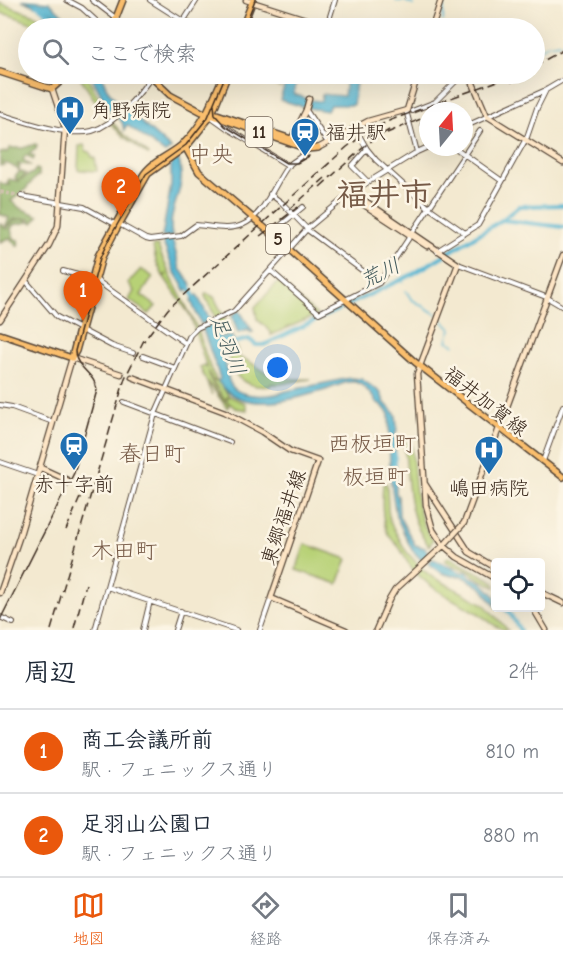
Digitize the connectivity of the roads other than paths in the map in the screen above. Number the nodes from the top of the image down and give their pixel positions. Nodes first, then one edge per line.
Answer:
1 (67, 0) edge
2 (92, 0) edge
3 (123, 0) edge
4 (150, 0) edge
5 (197, 0) edge
6 (335, 0) edge
7 (441, 0) edge
8 (253, 1) edge
9 (92, 18) edge
10 (117, 18) joint
11 (178, 18) edge
12 (185, 18) edge
13 (247, 18) edge
14 (303, 18) edge
15 (329, 18) edge
16 (435, 18) edge
17 (0, 72) edge
18 (18, 78) edge
19 (563, 80) edge
20 (37, 84) edge
21 (58, 84) edge
22 (144, 84) edge
23 (161, 84) edge
24 (221, 84) edge
25 (224, 84) edge
26 (416, 84) edge
27 (453, 84) edge
28 (473, 84) edge
29 (52, 89) junction
30 (546, 90) junction
31 (309, 99) dead end
32 (307, 109) junction
33 (409, 110) junction
34 (0, 114) edge
35 (212, 115) junction
36 (487, 115) junction
37 (473, 122) edge
38 (355, 128) junction
39 (65, 131) junction
40 (480, 131) dead end
41 (525, 140) junction
42 (291, 141) junction
43 (473, 141) edge
44 (328, 143) junction
45 (183, 147) junction
46 (318, 148) joint
47 (309, 149) junction
48 (367, 149) junction
49 (417, 152) joint
50 (463, 156) edge
51 (467, 156) edge
52 (563, 163) edge
53 (289, 165) junction
54 (388, 170) junction
55 (502, 181) junction
56 (368, 182) junction
57 (351, 193) junction
58 (270, 194) junction
59 (21, 196) tunnel mouth
60 (60, 202) junction
61 (303, 207) dead end
62 (428, 207) junction
63 (294, 214) junction
64 (253, 217) junction
65 (117, 224) junction
66 (307, 229) junction
67 (272, 233) junction
68 (465, 233) junction
69 (412, 234) junction
70 (289, 249) junction
71 (437, 251) junction
72 (563, 255) edge
73 (458, 264) junction
74 (63, 271) dead end
75 (271, 271) junction
76 (94, 279) junction
77 (26, 281) junction
78 (379, 283) junction
79 (547, 298) junction
80 (350, 304) junction
81 (563, 307) edge
82 (0, 320) edge
83 (80, 329) junction
84 (0, 334) edge
85 (185, 343) junction
86 (133, 353) dead end
87 (142, 356) dead end
88 (72, 358) junction
89 (420, 366) junction
90 (175, 368) junction
91 (122, 374) dead end
92 (132, 377) dead end
93 (166, 389) junction
94 (124, 402) dead end
95 (0, 405) edge
96 (563, 406) edge
97 (155, 414) junction
98 (54, 423) junction
99 (499, 429) junction
100 (230, 442) dead end
101 (543, 461) junction
102 (0, 462) edge
103 (41, 468) junction
104 (39, 475) junction
105 (563, 478) edge
106 (67, 480) dead end
107 (424, 484) junction
108 (444, 545) junction
109 (491, 566) edge
110 (491, 577) edge
111 (107, 587) junction
112 (0, 593) edge
113 (545, 594) edge
114 (271, 598) junction
115 (150, 601) junction
116 (563, 603) edge
117 (181, 611) junction
118 (535, 612) edge
119 (0, 617) edge
120 (13, 623) dead end
121 (95, 630) edge
122 (143, 630) edge
123 (175, 630) edge
124 (236, 630) edge
125 (260, 630) edge
126 (346, 630) edge
127 (376, 630) edge
128 (546, 630) edge

1 - 9 street
2 - 10 street
3 - 10 main road
4 - 11 street
5 - 12 street
6 - 15 street
7 - 16 main road
8 - 13 main road
8 - 14 main road
17 - 18 main road
19 - 30 street
20 - 29 main road
21 - 29 main road
22 - 39 street
23 - 35 main road
24 - 35 main road
25 - 35 main road
26 - 33 main road
27 - 33 street
28 - 36 main road
29 - 39 main road
30 - 36 street
30 - 41 street
31 - 32 main road
32 - 42 main road
32 - 44 street
33 - 38 main road
33 - 49 street
34 - 39 street
35 - 42 main road, 11
35 - 45 main road
35 - 53 street
35 - 53 street
36 - 37 street
36 - 41 main road
38 - 44 main road
38 - 48 street
39 - 60 main road
40 - 43 street
41 - 52 main road
41 - 55 street
42 - 47 main road, 11
44 - 46 main road
45 - 64 main road, 福井加賀線 / 5
45 - 65 main road
46 - 47 main road, 11
47 - 53 street
48 - 54 street
48 - 56 street
49 - 54 street
50 - 62 street
51 - 55 street
53 - 58 street
54 - 56 street
54 - 62 street
55 - 68 street
56 - 57 street
57 - 66 street
57 - 69 main road
58 - 63 street
58 - 64 street
59 - 60 street
60 - 65 street
60 - 77 main road
61 - 63 street
62 - 68 street
62 - 69 street
63 - 66 street
63 - 67 street
64 - 65 street
64 - 67 main road, 福井加賀線 / 5
65 - 76 main road
66 - 70 street
66 - 78 street
67 - 70 main road, 福井加賀線 / 5
68 - 71 street
69 - 71 main road
69 - 78 street
70 - 75 street
70 - 80 main road, 福井加賀線 / 5
71 - 73 main road
72 - 79 main road
73 - 79 street
73 - 89 main road
74 - 76 street
75 - 80 street
75 - 85 street
76 - 83 main road
76 - 85 street
77 - 82 main road
77 - 83 street
78 - 80 street
79 - 81 street
79 - 99 main road
80 - 89 main road, 福井加賀線 / 5
83 - 86 street
83 - 88 main road
84 - 88 main road
85 - 90 street
87 - 90 street
88 - 91 main road
88 - 98 main road
89 - 99 main road, 福井加賀線 / 5
89 - 107 main road
90 - 93 street
92 - 93 main road, 東郷福井線
93 - 97 street
93 - 114 main road, 東郷福井線
94 - 97 street
95 - 98 street
96 - 101 street
97 - 100 street
97 - 111 street
98 - 103 main road
99 - 101 main road, 福井加賀線 / 5
99 - 105 main road, 福井加賀線 / 5
99 - 108 main road, bridge
101 - 105 main road, 福井加賀線 / 5
102 - 104 street
103 - 104 main road
103 - 106 main road
104 - 112 main road
107 - 108 main road
107 - 109 main road
108 - 110 main road
108 - 127 main road
111 - 115 street
111 - 121 street
113 - 116 main road
114 - 125 street
114 - 126 main road
115 - 117 street
115 - 122 street
117 - 123 street
117 - 124 street
118 - 128 main road
119 - 120 street

